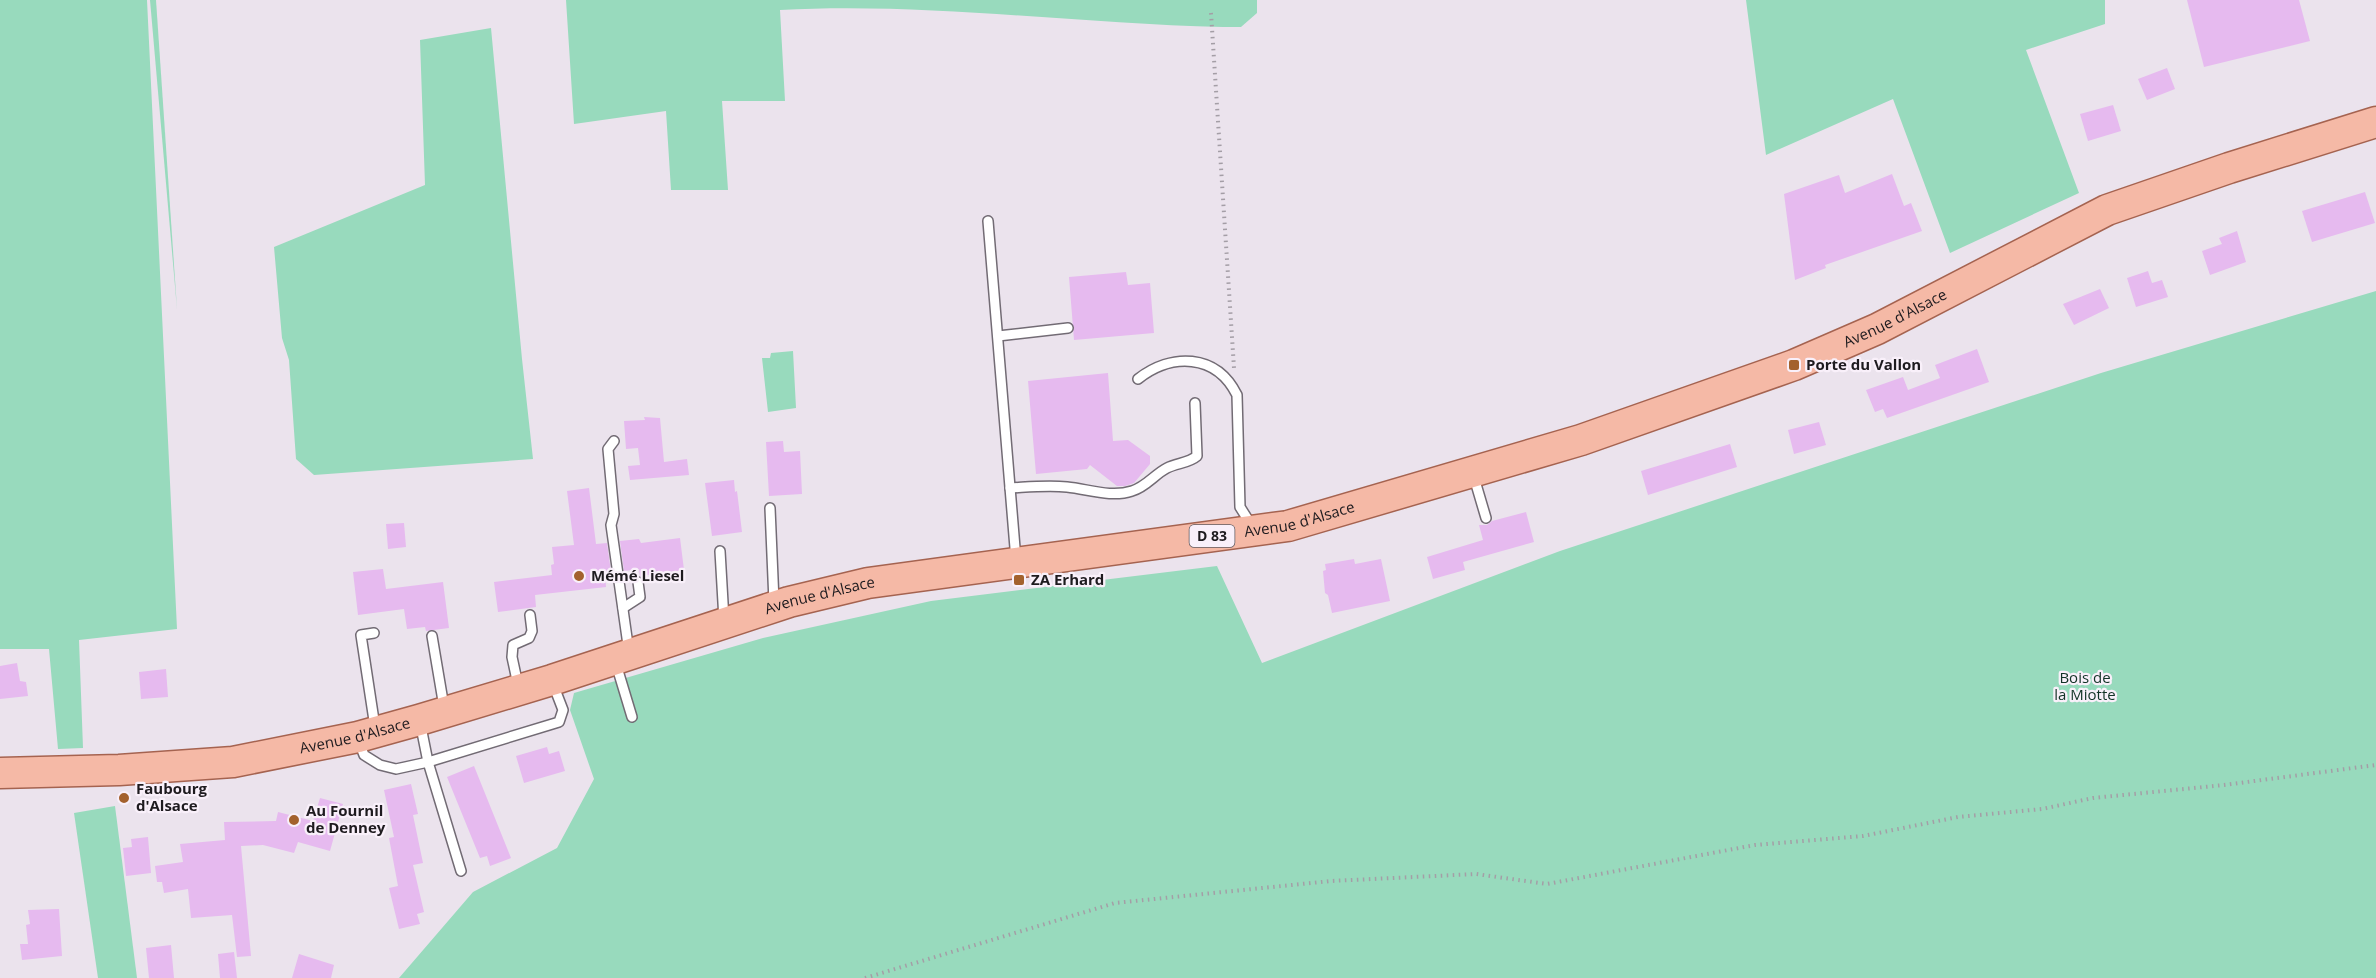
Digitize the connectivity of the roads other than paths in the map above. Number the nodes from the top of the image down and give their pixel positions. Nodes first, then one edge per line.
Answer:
1 (2376, 122) edge
2 (988, 221) dead end
3 (1068, 328) dead end
4 (998, 336) junction
5 (1138, 379) dead end
6 (1195, 403) dead end
7 (614, 441) dead end
8 (1473, 472) junction
9 (1010, 488) junction
10 (770, 508) dead end
11 (1486, 518) dead end
12 (1255, 530) junction
13 (720, 551) dead end
14 (1017, 562) junction
15 (638, 582) dead end
16 (775, 607) junction
17 (623, 608) junction
18 (530, 615) dead end
19 (724, 622) junction
20 (374, 633) dead end
21 (432, 636) dead end
22 (621, 657) junction
23 (552, 680) junction
24 (519, 690) junction
25 (432, 716) junction
26 (632, 717) dead end
27 (367, 735) junction
28 (428, 762) junction
29 (0, 773) edge
30 (461, 871) dead end

1 - 8 main road, Avenue d'Alsace / D 83
2 - 4 lane
3 - 4 lane
4 - 9 lane
5 - 12 lane
6 - 9 lane
7 - 17 lane
8 - 11 lane
8 - 12 main road, Avenue d'Alsace / D 83
9 - 14 lane
10 - 16 lane
12 - 14 main road, Avenue d'Alsace / D 83
13 - 19 lane
14 - 16 main road, Avenue d'Alsace / D 83
15 - 17 lane
16 - 19 main road, Avenue d'Alsace / D 83
17 - 22 lane
18 - 24 lane
19 - 22 main road, Avenue d'Alsace / D 83
20 - 27 lane
21 - 25 lane
22 - 23 main road, Avenue d'Alsace / D 83
22 - 26 lane
23 - 24 main road, Avenue d'Alsace / D 83
23 - 28 lane
24 - 25 main road, Avenue d'Alsace / D 83
25 - 27 main road, Avenue d'Alsace / D 83
25 - 28 lane
27 - 28 lane
27 - 29 main road, Avenue d'Alsace / D 83
28 - 30 lane

